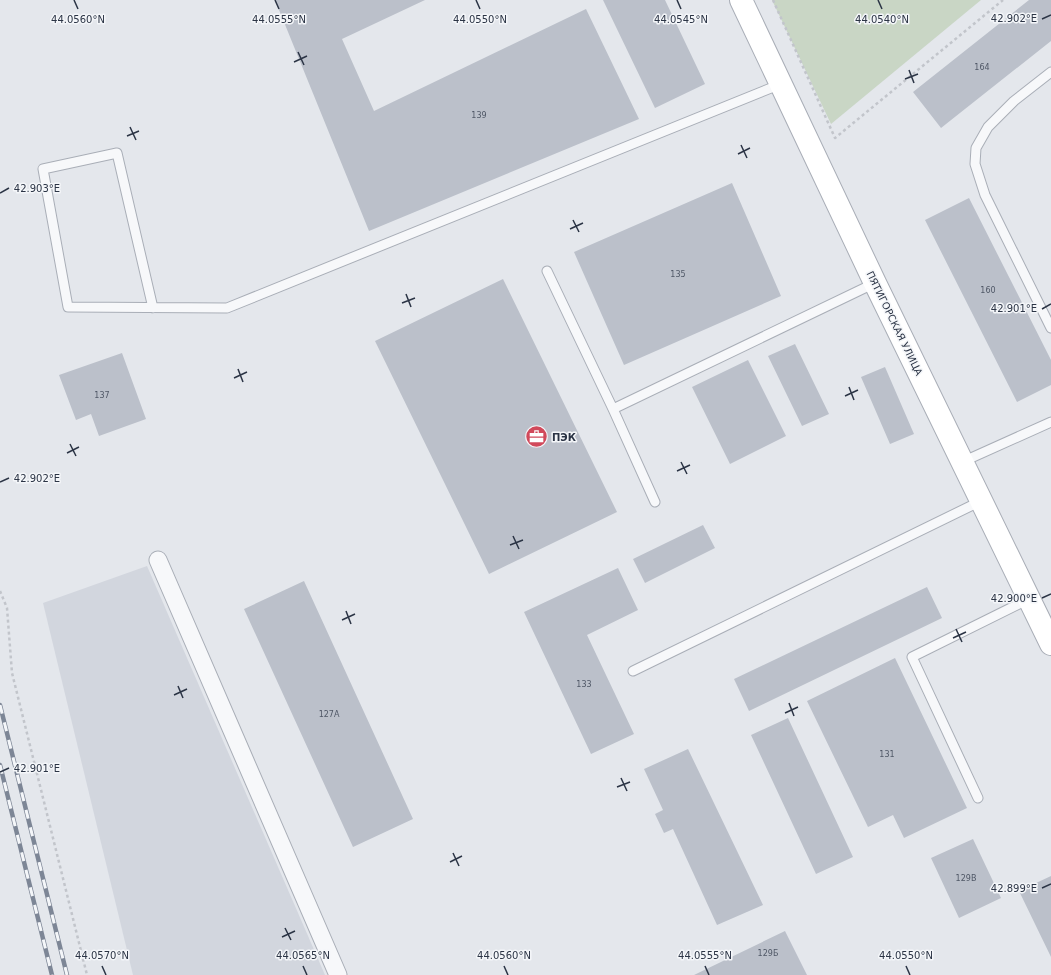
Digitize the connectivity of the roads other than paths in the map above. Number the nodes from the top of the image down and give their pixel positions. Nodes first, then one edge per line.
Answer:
1 (741, 0) edge
2 (1051, 72) edge
3 (781, 84) junction
4 (547, 271) dead end
5 (875, 283) junction
6 (153, 308) junction
7 (1051, 328) edge
8 (613, 408) junction
9 (1051, 422) edge
10 (962, 462) junction
11 (981, 501) junction
12 (655, 502) dead end
13 (158, 560) dead end
14 (1029, 600) junction
15 (1051, 644) edge
16 (633, 671) dead end
17 (978, 798) dead end
18 (338, 975) edge

1 - 3 main road, ПЯТИГОРСКАЯ УЛИЦА
2 - 7 lane
3 - 5 main road, ПЯТИГОРСКАЯ УЛИЦА
3 - 6 lane
4 - 8 lane
5 - 8 lane
5 - 10 main road, ПЯТИГОРСКАЯ УЛИЦА
6 - 6 lane
8 - 12 lane
9 - 10 lane
10 - 11 main road, ПЯТИГОРСКАЯ УЛИЦА
11 - 14 main road, ПЯТИГОРСКАЯ УЛИЦА
11 - 16 lane
13 - 18 street
14 - 15 main road, ПЯТИГОРСКАЯ УЛИЦА
14 - 17 lane

